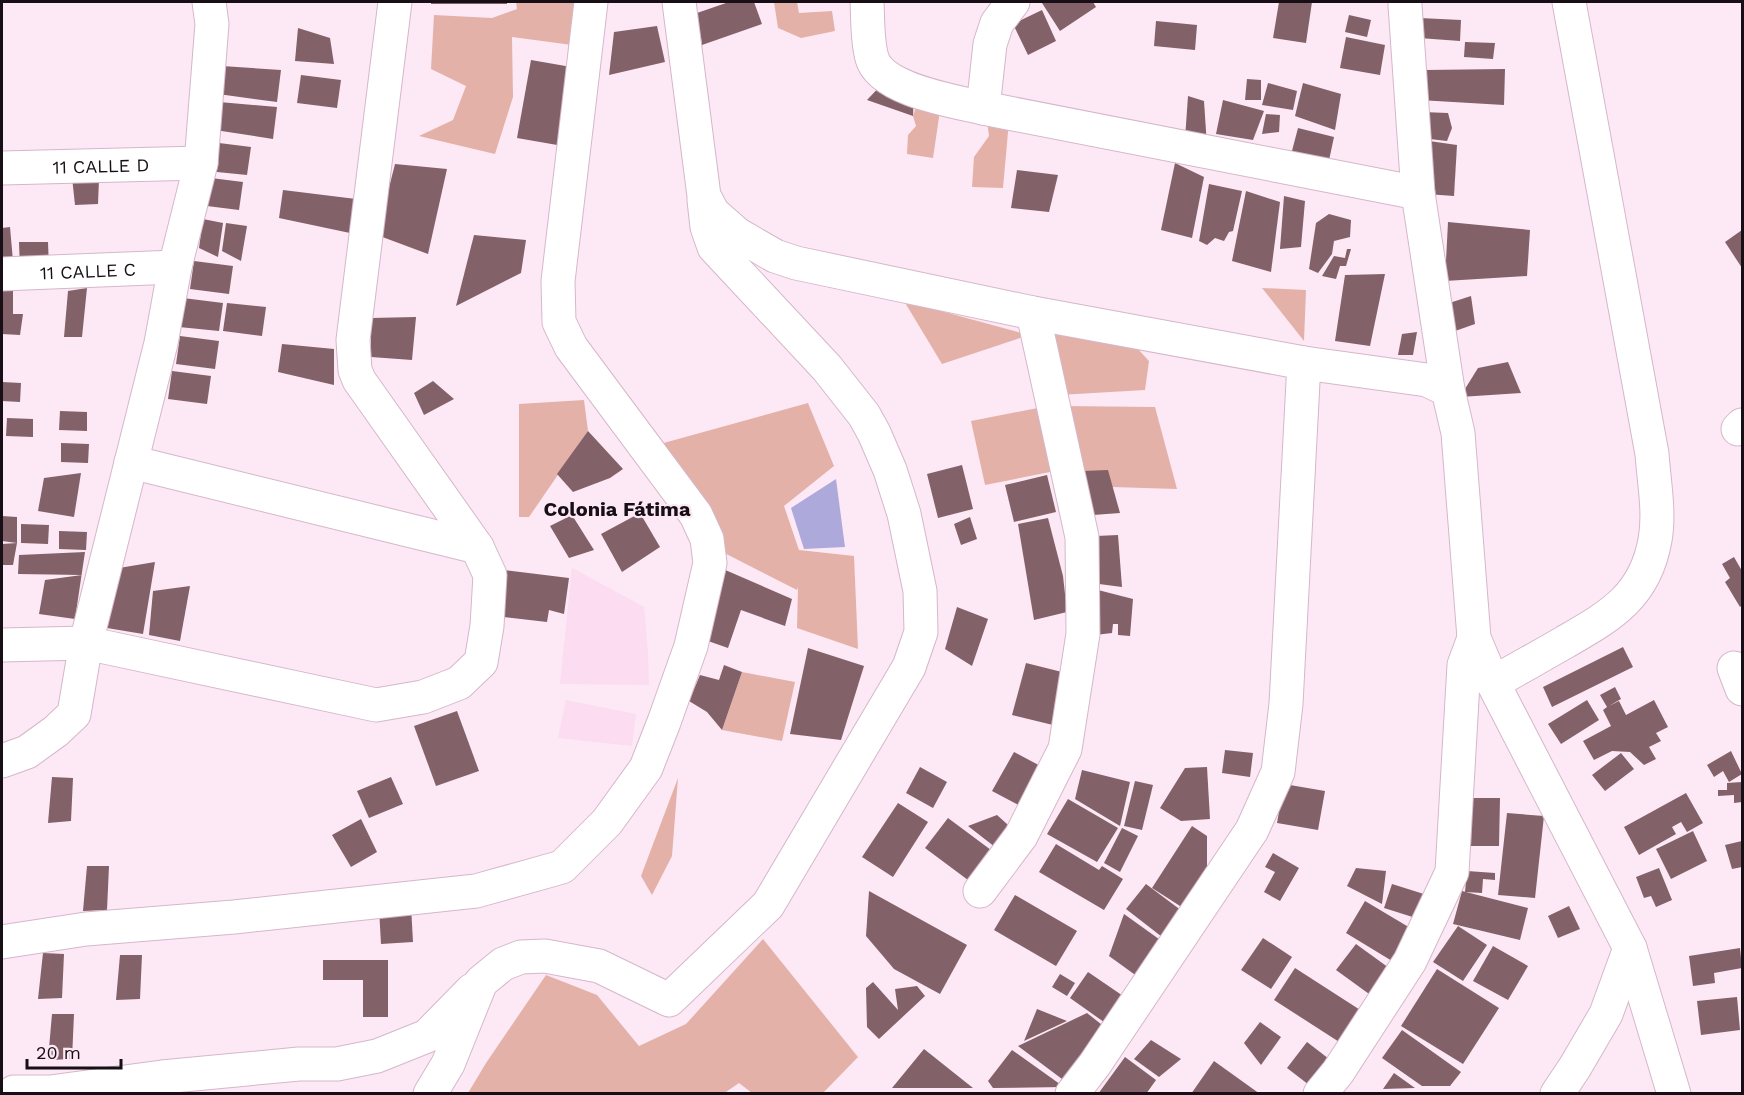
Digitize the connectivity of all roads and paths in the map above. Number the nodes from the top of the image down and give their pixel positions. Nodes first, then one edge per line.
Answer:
1 (209, 2) edge
2 (395, 2) edge
3 (591, 2) edge
4 (679, 2) edge
5 (867, 2) edge
6 (1013, 2) edge
7 (1569, 2) edge
8 (1406, 3) edge
9 (983, 108) junction
10 (201, 163) junction
11 (2, 168) edge
12 (1418, 194) junction
13 (704, 196) junction
14 (175, 267) junction
15 (2, 274) edge
16 (1033, 313) junction
17 (1304, 363) junction
18 (1448, 390) junction
19 (131, 462) junction
20 (477, 547) junction
21 (1474, 638) junction
22 (86, 644) junction
23 (2, 645) edge
24 (1493, 683) junction
25 (2, 761) edge
26 (980, 891) dead end
27 (2, 942) edge
28 (1630, 948) junction
29 (481, 982) junction
30 (14, 1092) edge
31 (430, 1094) edge
32 (1072, 1094) edge
33 (1320, 1094) edge
34 (1557, 1094) edge
35 (1674, 1094) edge

1 - 10 street
2 - 20 street
3 - 27 street
4 - 13 street
5 - 9 street
6 - 9 street
7 - 24 street
8 - 12 street
9 - 12 street
10 - 11 street, 11 CALLE D
10 - 14 street
12 - 18 street
13 - 16 street
13 - 29 street
14 - 15 street, 11 CALLE C
14 - 19 street
16 - 17 street
16 - 26 street
17 - 18 street
17 - 32 street
18 - 21 street
19 - 20 street
19 - 22 street
20 - 22 street
21 - 24 street
21 - 33 street
22 - 23 street
22 - 25 street
24 - 28 street
28 - 34 street
28 - 35 street
29 - 30 street
29 - 31 street

